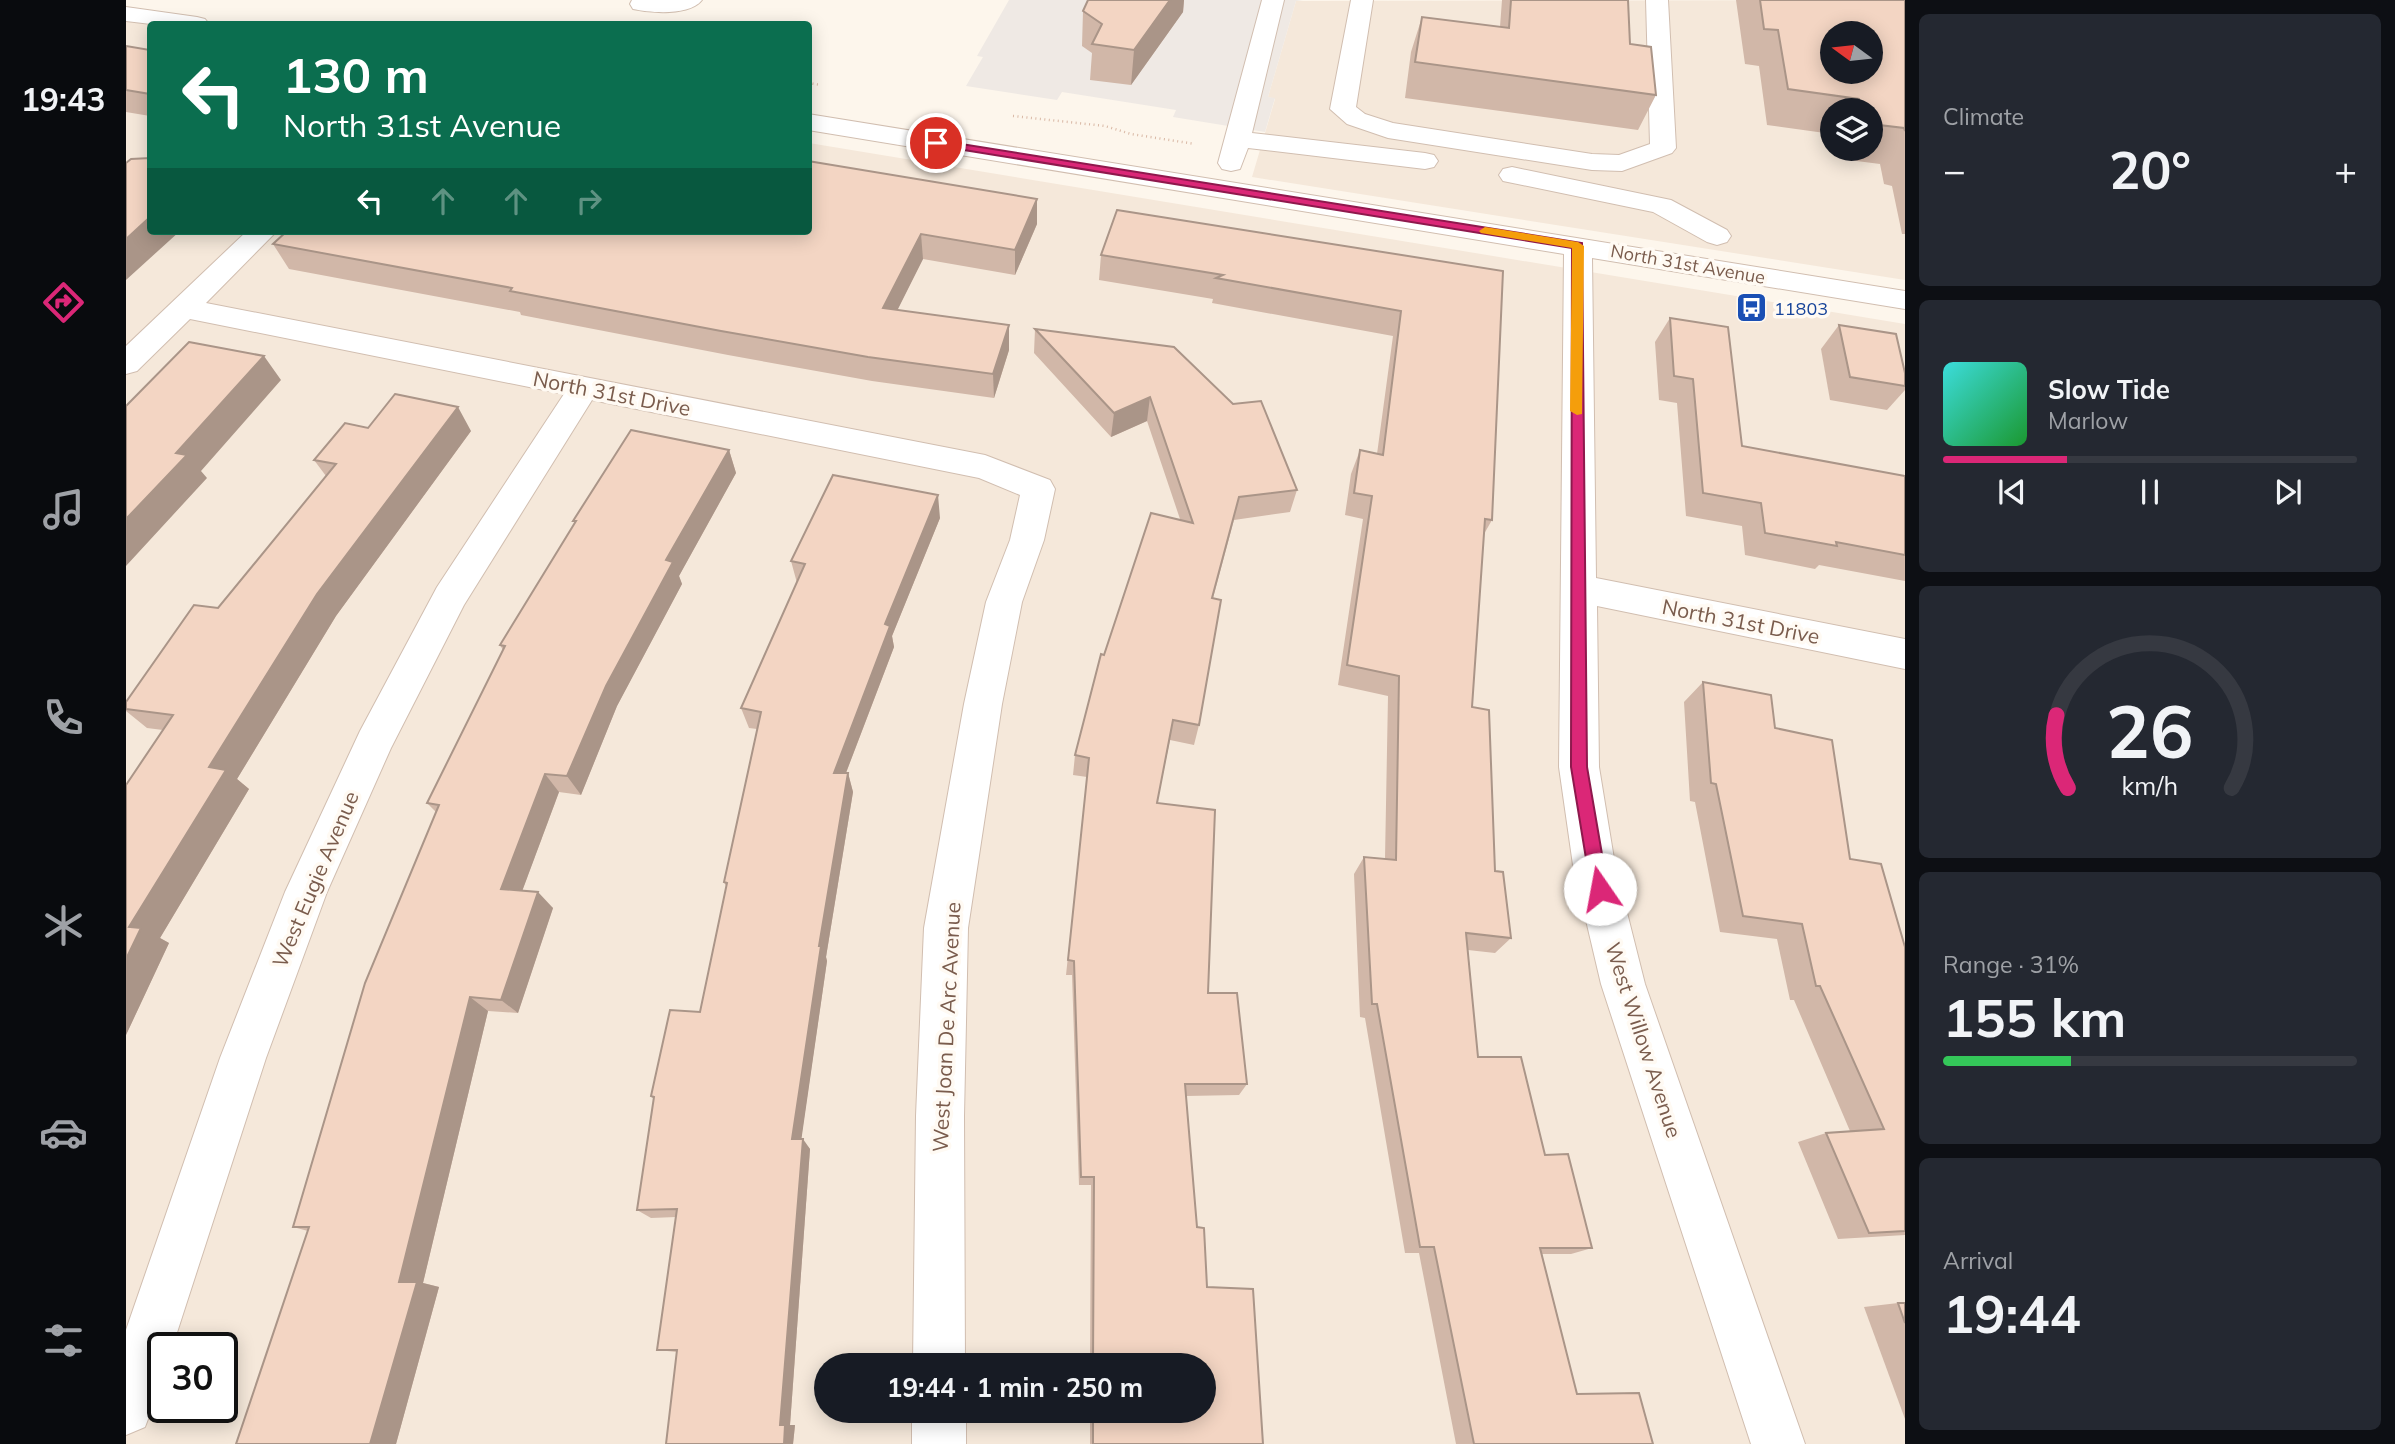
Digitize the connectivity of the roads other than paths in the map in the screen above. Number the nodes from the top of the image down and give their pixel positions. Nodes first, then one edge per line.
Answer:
1 (691, 0) edge
2 (1273, 0) edge
3 (1362, 0) edge
4 (1657, 0) edge
5 (641, 4) dead end
6 (126, 14) edge
7 (176, 21) edge
8 (812, 123) edge
9 (1235, 145) junction
10 (1452, 166) dead end
11 (1489, 172) dead end
12 (1224, 189) junction
13 (259, 235) edge
14 (1717, 236) dead end
15 (1578, 246) junction
16 (1905, 299) edge
17 (183, 308) junction
18 (126, 364) edge
19 (584, 388) junction
20 (1038, 489) joint
21 (1577, 588) junction
22 (1905, 654) edge
23 (939, 1353) edge
24 (126, 1408) edge
25 (939, 1423) edge
26 (939, 1444) edge
27 (1778, 1444) edge

1 - 5 street
2 - 9 street
3 - 4 street
6 - 7 street
8 - 12 street, North 31st Avenue
9 - 10 street
9 - 12 street
11 - 14 street
12 - 15 street, North 31st Avenue
13 - 17 street
15 - 16 street, North 31st Avenue
15 - 21 street, West Willow Avenue
17 - 18 street
17 - 19 street, North 31st Drive
19 - 20 street, North 31st Drive
19 - 24 street, West Eugie Avenue
20 - 23 street, West Joan De Arc Avenue
21 - 22 street, North 31st Drive
21 - 27 street, West Willow Avenue
25 - 26 street

